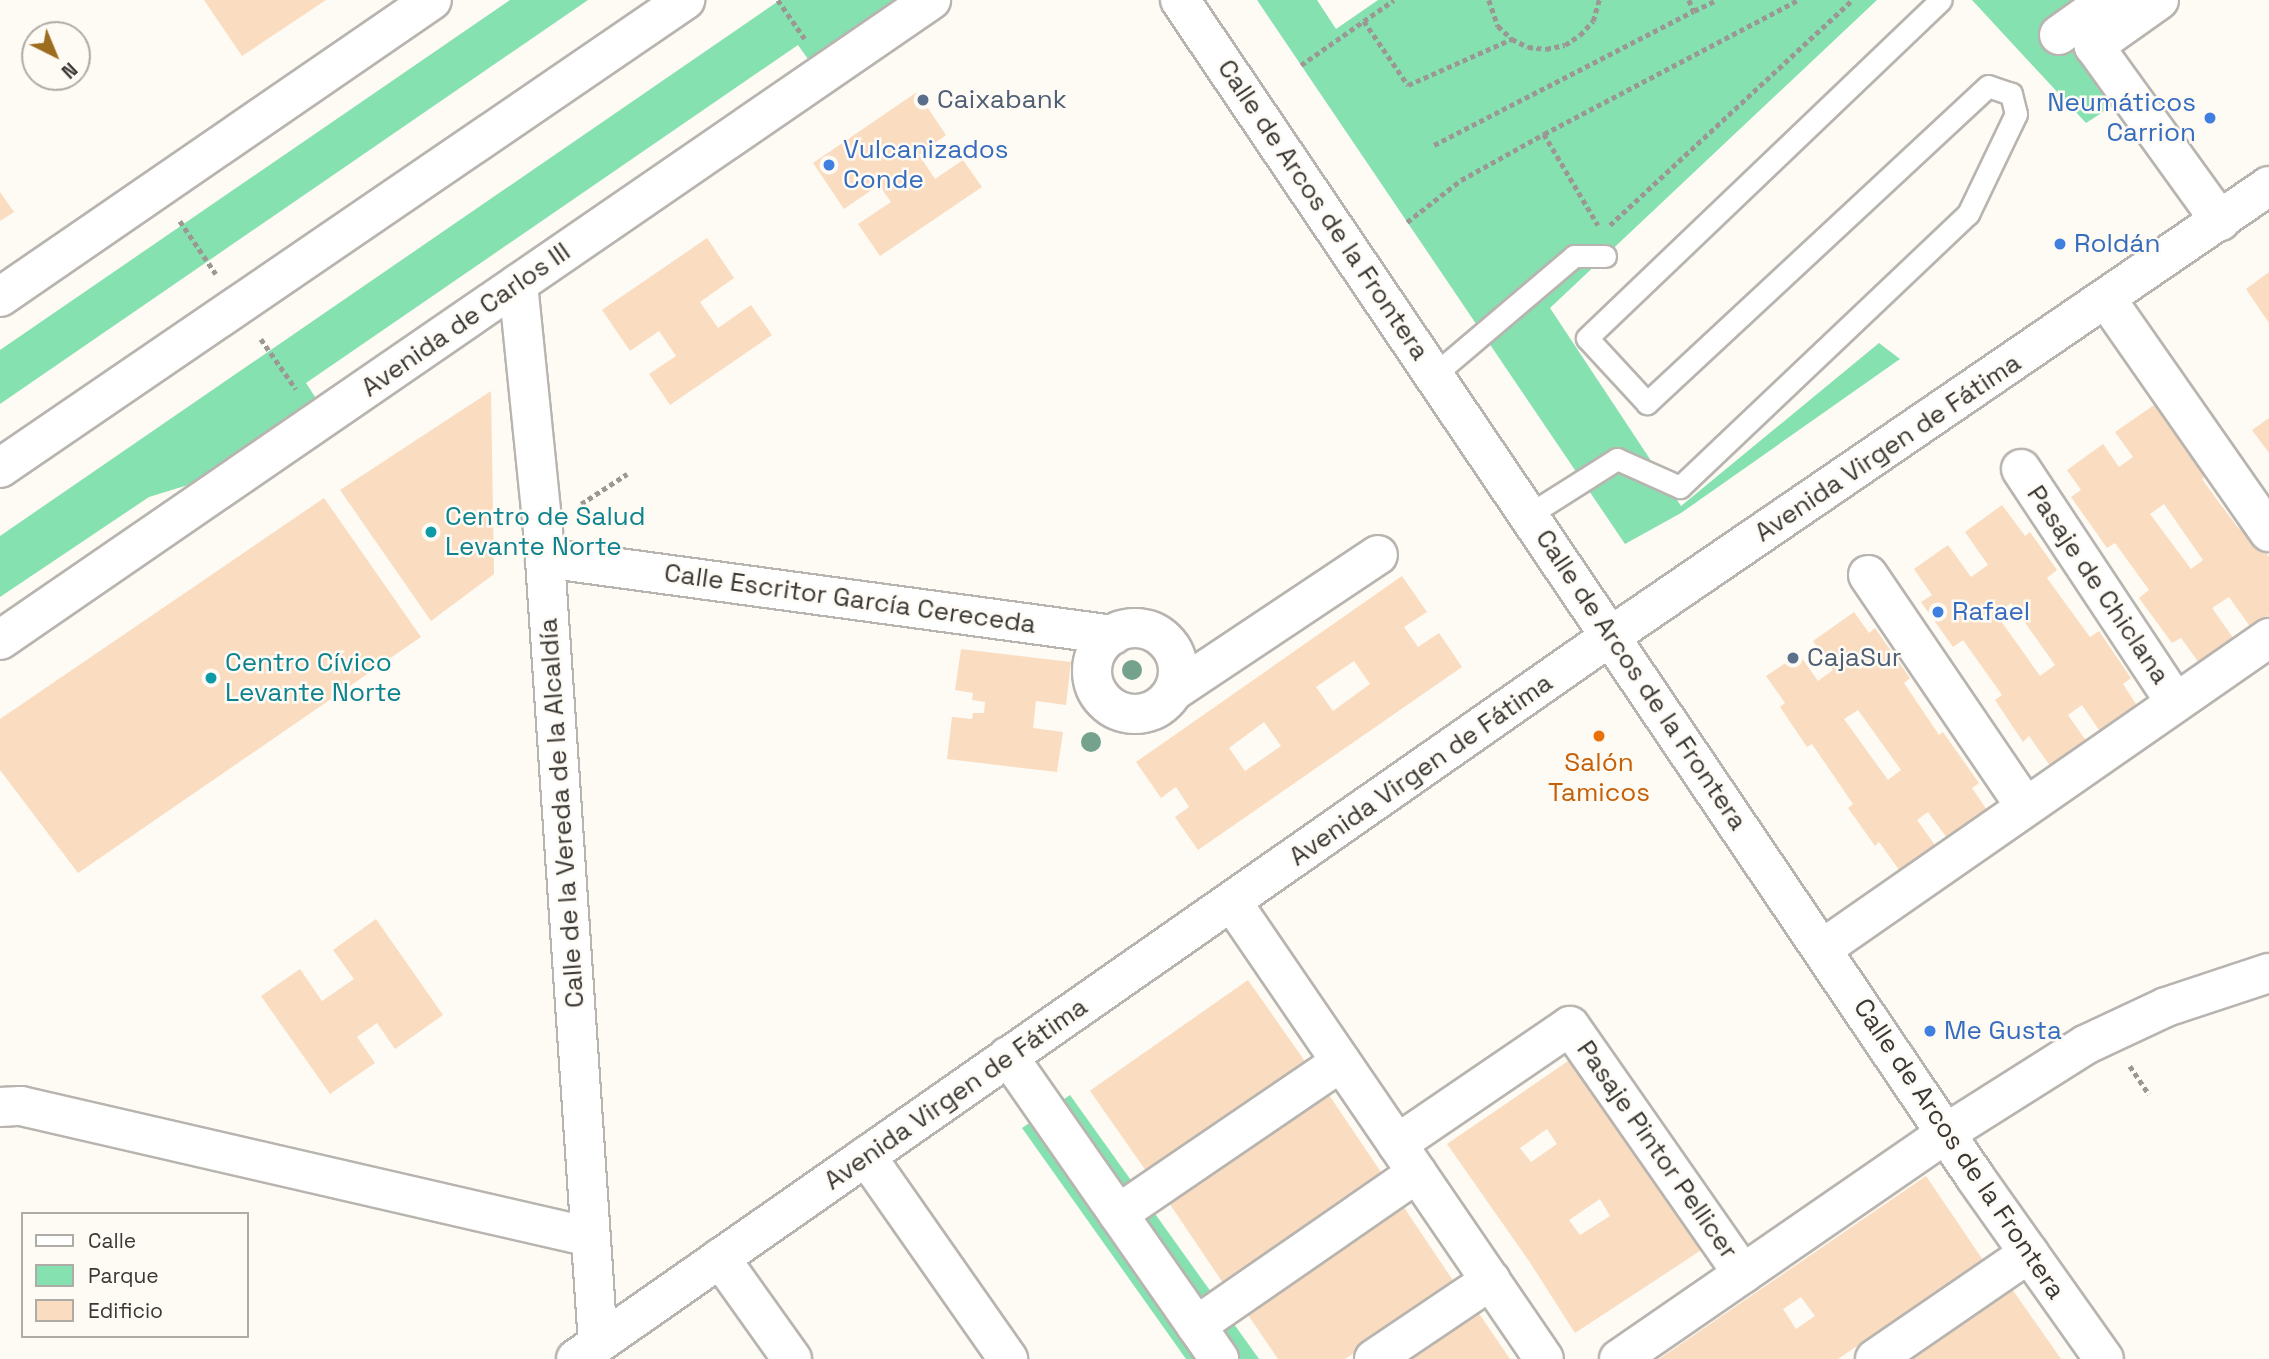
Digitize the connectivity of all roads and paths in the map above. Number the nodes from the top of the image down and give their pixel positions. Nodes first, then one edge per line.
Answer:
1 (685, 0) edge
2 (931, 0) edge
3 (1180, 0) edge
4 (1394, 0) edge
5 (1489, 0) edge
6 (1599, 0) edge
7 (1689, 0) edge
8 (1717, 0) edge
9 (1798, 0) edge
10 (1852, 0) edge
11 (1941, 0) edge
12 (2108, 0) edge
13 (2159, 0) edge
14 (419, 4) edge
15 (1694, 11) junction
16 (1364, 21) junction
17 (2059, 35) dead end
18 (1512, 39) junction
19 (1301, 65) dead end
20 (1544, 134) junction
21 (1434, 145) dead end
22 (2269, 186) edge
23 (2220, 221) junction
24 (1406, 222) dead end
25 (1605, 256) dead end
26 (518, 284) junction
27 (0, 297) edge
28 (2106, 300) junction
29 (1435, 374) junction
30 (0, 468) edge
31 (2021, 469) dead end
32 (627, 474) dead end
33 (1530, 514) junction
34 (2269, 533) edge
35 (544, 544) junction
36 (1378, 555) dead end
37 (1868, 575) dead end
38 (1113, 635) junction
39 (1611, 636) junction
40 (2269, 638) edge
41 (0, 640) edge
42 (1174, 691) junction
43 (2175, 702) junction
44 (2025, 806) junction
45 (1232, 902) junction
46 (1822, 949) junction
47 (2269, 973) edge
48 (1009, 1056) junction
49 (1341, 1062) junction
50 (0, 1107) edge
51 (1946, 1133) junction
52 (866, 1156) junction
53 (1407, 1158) junction
54 (1118, 1214) junction
55 (590, 1237) junction
56 (2029, 1253) junction
57 (720, 1258) junction
58 (1743, 1273) junction
59 (1491, 1280) junction
60 (1196, 1326) junction
61 (587, 1351) edge
62 (792, 1359) edge
63 (1008, 1359) edge
64 (1219, 1359) edge
65 (1374, 1359) edge
66 (1544, 1359) edge
67 (1619, 1359) edge
68 (1875, 1359) edge
69 (2103, 1359) edge

1 - 30 street
2 - 26 street, Avenida de Carlos III
3 - 29 street, Calle de Arcos de la Frontera
4 - 16 path
5 - 18 path
6 - 18 path
7 - 15 path
8 - 15 path
9 - 20 path
10 - 20 path
11 - 33 lane
12 - 17 street
13 - 23 street
14 - 27 street
15 - 21 path
16 - 18 path
16 - 19 path
20 - 24 path
22 - 23 street, Avenida Virgen de Fátima
23 - 28 street, Avenida Virgen de Fátima
25 - 29 lane
26 - 35 street, Calle de la Vereda de la Alcaldía
26 - 41 street, Avenida de Carlos III
28 - 34 street
28 - 39 street, Avenida Virgen de Fátima
29 - 33 street, Calle de Arcos de la Frontera
31 - 43 street, Pasaje de Chiclana
32 - 35 path
33 - 39 street, Calle de Arcos de la Frontera
35 - 38 street, Calle Escritor García Cereceda
35 - 55 street, Calle de la Vereda de la Alcaldía
36 - 42 street
37 - 44 street
38 - 42 street
38 - 42 street
39 - 45 street, Avenida Virgen de Fátima
39 - 46 street, Calle de Arcos de la Frontera
40 - 43 street
43 - 44 street
44 - 46 street
45 - 48 street, Avenida Virgen de Fátima
45 - 49 street
46 - 51 street, Calle de Arcos de la Frontera
47 - 51 street
48 - 52 street, Avenida Virgen de Fátima
48 - 54 street
49 - 53 street
49 - 54 street
50 - 55 street
51 - 56 street, Calle de Arcos de la Frontera
51 - 58 street
52 - 57 street, Avenida Virgen de Fátima
52 - 63 street
53 - 58 street, Pasaje Pintor Pellicer
53 - 59 street
53 - 60 street
54 - 60 street
55 - 61 street, Calle de la Vereda de la Alcaldía
56 - 68 street
56 - 69 street, Calle de Arcos de la Frontera
57 - 61 street, Avenida Virgen de Fátima
57 - 62 street
58 - 67 street
59 - 65 street
59 - 66 street
60 - 64 street

